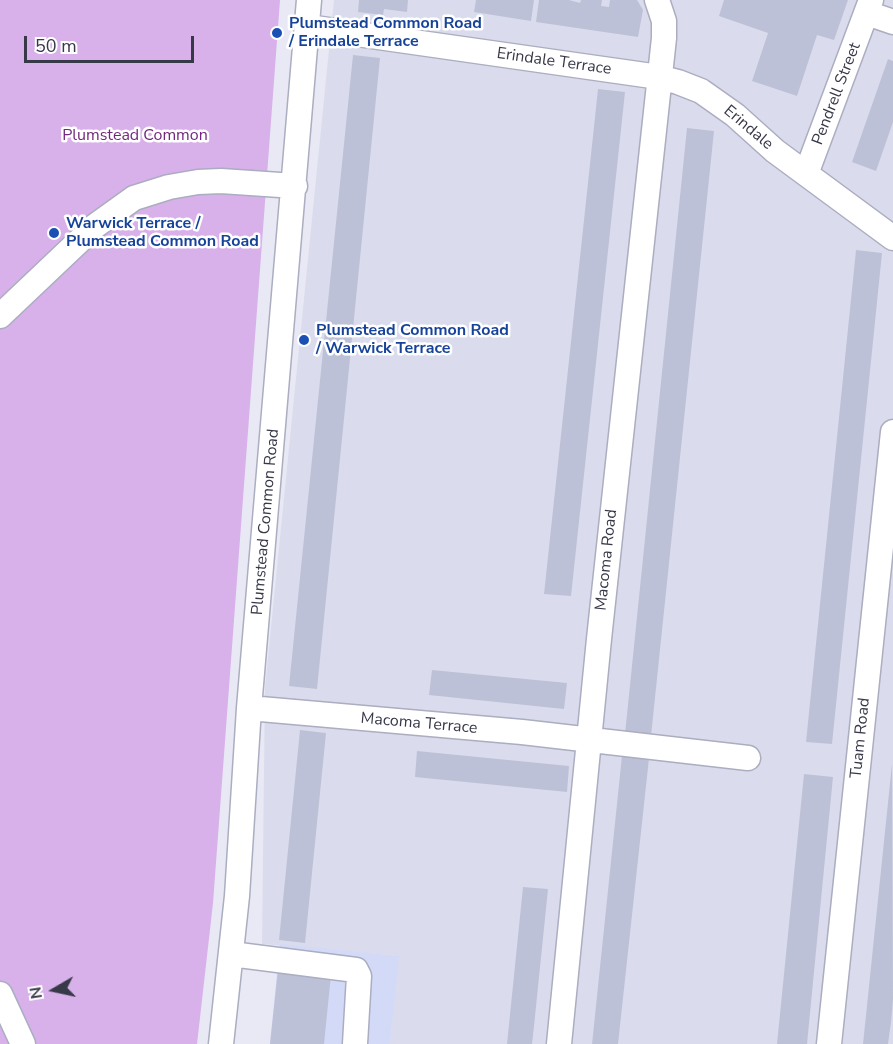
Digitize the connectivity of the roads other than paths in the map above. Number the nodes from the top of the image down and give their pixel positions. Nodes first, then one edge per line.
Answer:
1 (309, 0) edge
2 (657, 0) edge
3 (869, 6) edge
4 (893, 22) edge
5 (308, 27) junction
6 (658, 77) junction
7 (806, 174) junction
8 (295, 186) junction
9 (893, 238) edge
10 (0, 316) edge
11 (893, 432) edge
12 (888, 545) edge
13 (249, 708) junction
14 (589, 740) junction
15 (748, 758) dead end
16 (231, 954) junction
17 (0, 994) edge
18 (23, 1044) edge
19 (220, 1044) edge
20 (354, 1044) edge
21 (559, 1044) edge
22 (829, 1044) edge

1 - 5 street, Plumstead Common Road
2 - 6 street
3 - 4 street, Pendrell Street
3 - 7 street, Pendrell Street
5 - 6 street, Erindale Terrace
5 - 8 street, Plumstead Common Road
6 - 7 street, Erindale
6 - 14 street, Macoma Road
7 - 9 street, Erindale
8 - 10 street
8 - 13 street, Plumstead Common Road
11 - 12 street, Tuam Road
12 - 22 street, Tuam Road
13 - 14 street, Macoma Terrace
13 - 16 street, Plumstead Common Road
14 - 15 street, Macoma Terrace
14 - 21 street, Macoma Road
16 - 19 street, Plumstead Common Road
16 - 20 street
17 - 18 street

